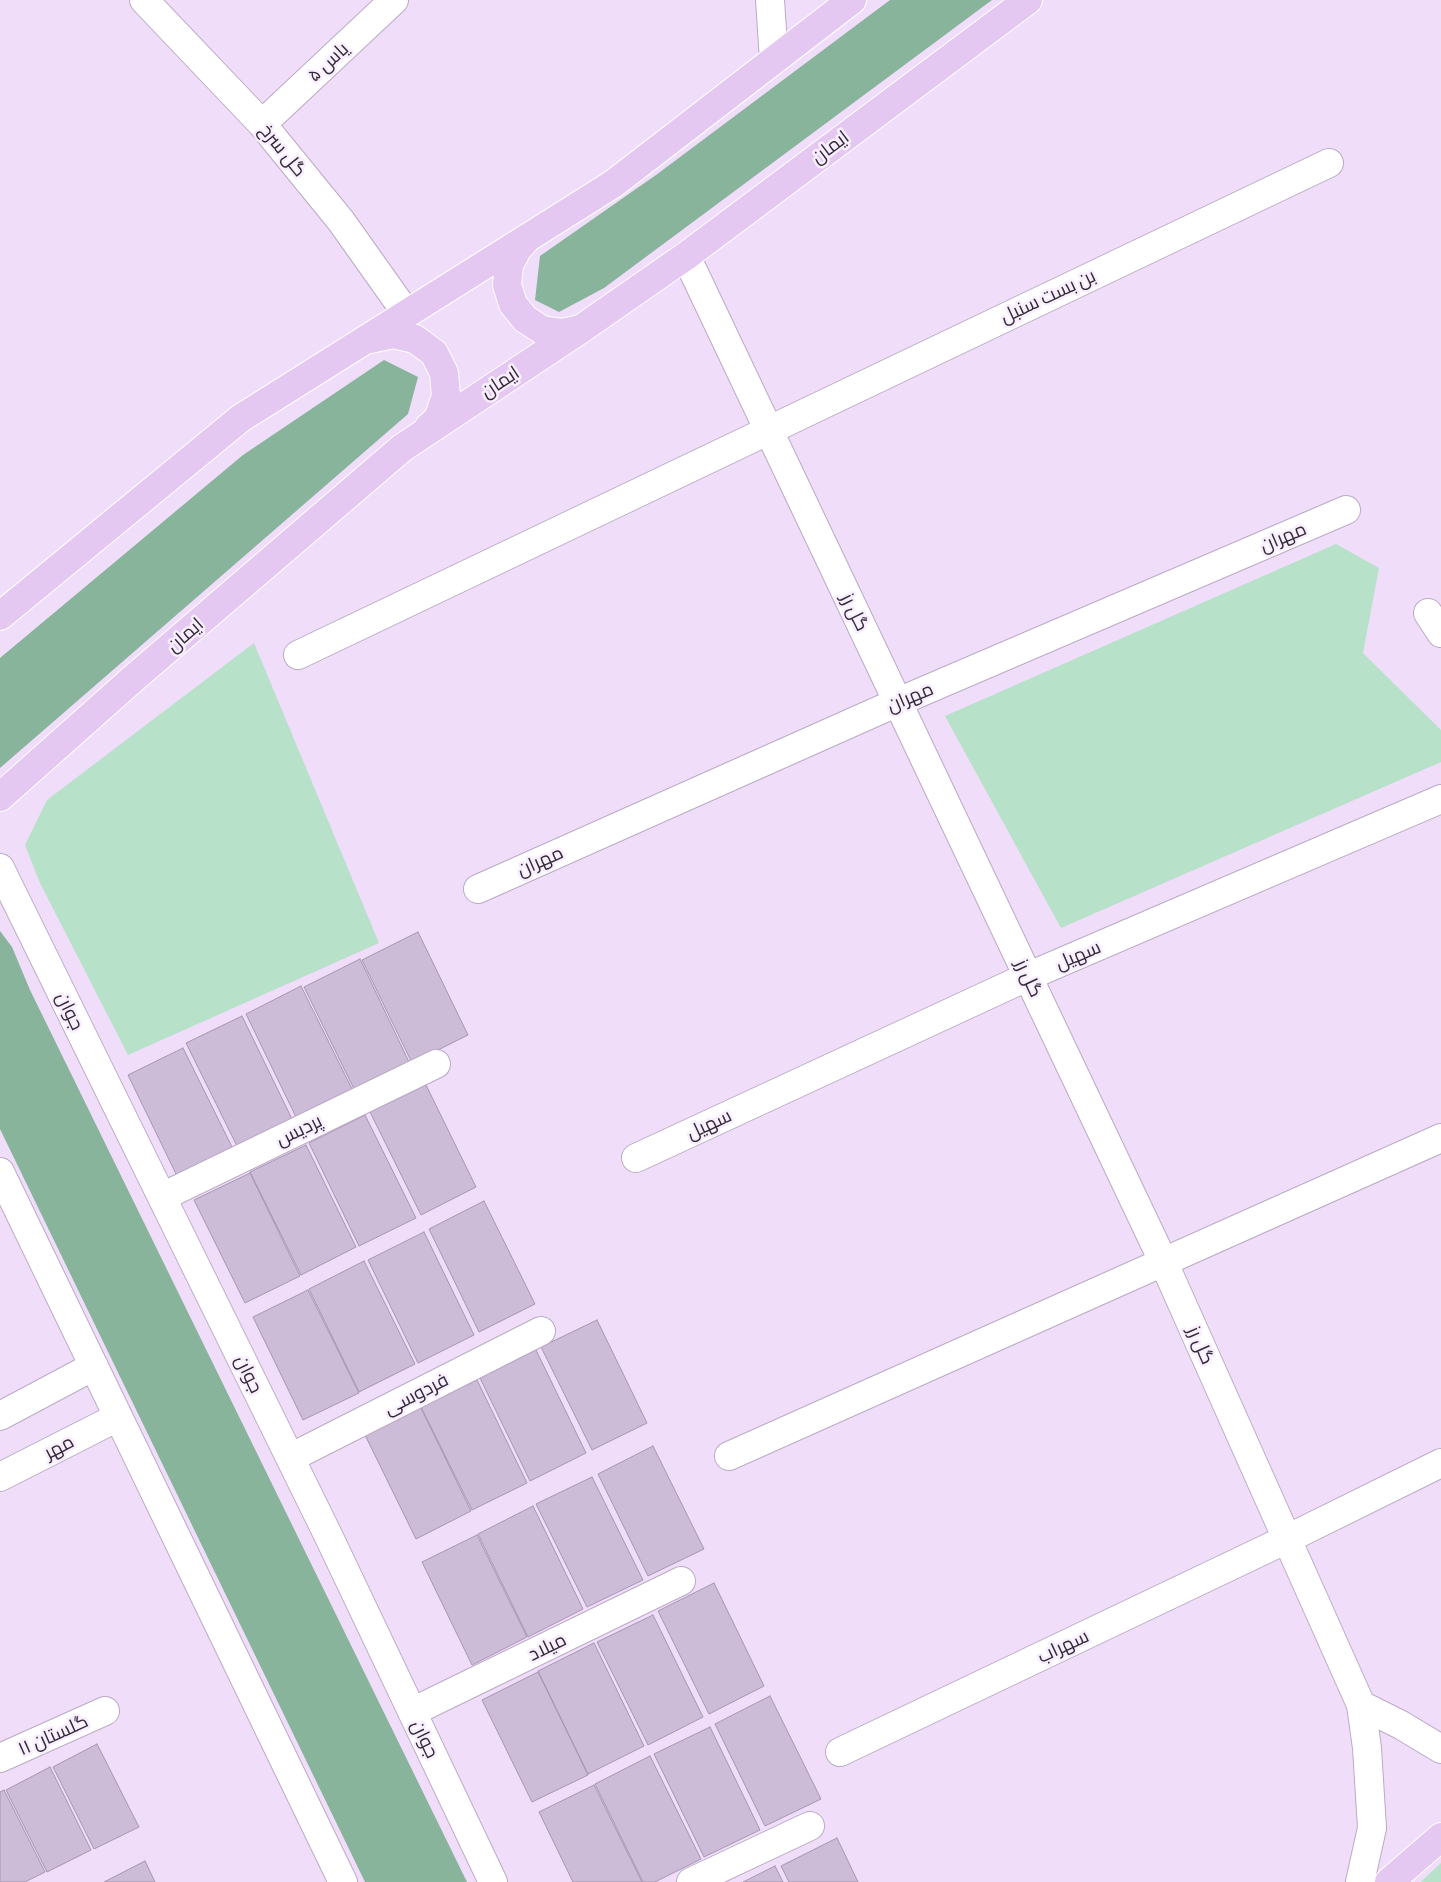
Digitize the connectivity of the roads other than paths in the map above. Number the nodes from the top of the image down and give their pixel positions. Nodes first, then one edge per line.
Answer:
1 (144, 0) edge
2 (394, 0) edge
3 (770, 0) edge
4 (852, 0) edge
5 (1028, 0) edge
6 (774, 60) junction
7 (262, 124) junction
8 (1329, 163) dead end
9 (533, 235) junction
10 (686, 256) junction
11 (407, 314) junction
12 (581, 329) junction
13 (370, 338) junction
14 (768, 430) junction
15 (421, 435) junction
16 (1346, 510) dead end
17 (0, 616) edge
18 (298, 654) dead end
19 (898, 702) junction
20 (0, 798) edge
21 (1441, 799) edge
22 (0, 868) edge
23 (478, 889) dead end
24 (0, 905) edge
25 (28, 926) junction
26 (1029, 976) junction
27 (436, 1064) dead end
28 (1441, 1138) edge
29 (636, 1158) dead end
30 (0, 1172) edge
31 (162, 1197) junction
32 (1164, 1261) junction
33 (541, 1330) dead end
34 (94, 1366) junction
35 (0, 1416) edge
36 (118, 1417) junction
37 (729, 1456) dead end
38 (290, 1458) junction
39 (1441, 1463) edge
40 (0, 1477) edge
41 (1287, 1539) junction
42 (682, 1581) dead end
43 (1361, 1706) junction
44 (105, 1711) dead end
45 (412, 1712) junction
46 (1441, 1749) edge
47 (840, 1752) dead end
48 (0, 1758) edge
49 (810, 1826) dead end
50 (1441, 1837) edge
51 (343, 1882) edge
52 (494, 1882) edge
53 (691, 1882) edge
54 (1360, 1882) edge
55 (1389, 1882) edge

1 - 7 street, گل سرخ
2 - 7 street, یاس ۵
3 - 6 street
4 - 6 main road
5 - 10 main road, ایمان
6 - 9 main road
7 - 11 street, گل سرخ
8 - 14 street, بن بست سنبل
9 - 11 main road
9 - 12 main road
10 - 12 main road, ایمان
10 - 14 street, گل رز
11 - 13 main road
12 - 15 main road, ایمان
13 - 15 main road
13 - 17 main road
14 - 18 street, بن بست سنبل
14 - 19 street, گل رز
15 - 20 main road, ایمان
16 - 19 street, مهران
19 - 23 street, مهران
19 - 26 street, گل رز
21 - 26 street, سهیل
22 - 25 street, جوان
24 - 25 street
25 - 31 street, جوان
26 - 29 street, سهیل
26 - 32 street, گل رز
27 - 31 street, پردیس
28 - 32 street
30 - 34 street
31 - 38 street, جوان
32 - 37 street
32 - 41 street, گل رز
33 - 38 street, فردوسی
34 - 35 street
34 - 36 street
36 - 40 street, مهر
36 - 51 street
38 - 45 street, جوان
39 - 41 street, سهراب
41 - 43 street, گل رز
41 - 47 street, سهراب
42 - 45 street, میلاد
43 - 46 street
43 - 54 street, گل رز
44 - 48 street, گلستان ۱۱
45 - 52 street, جوان
49 - 53 street
50 - 55 main road

